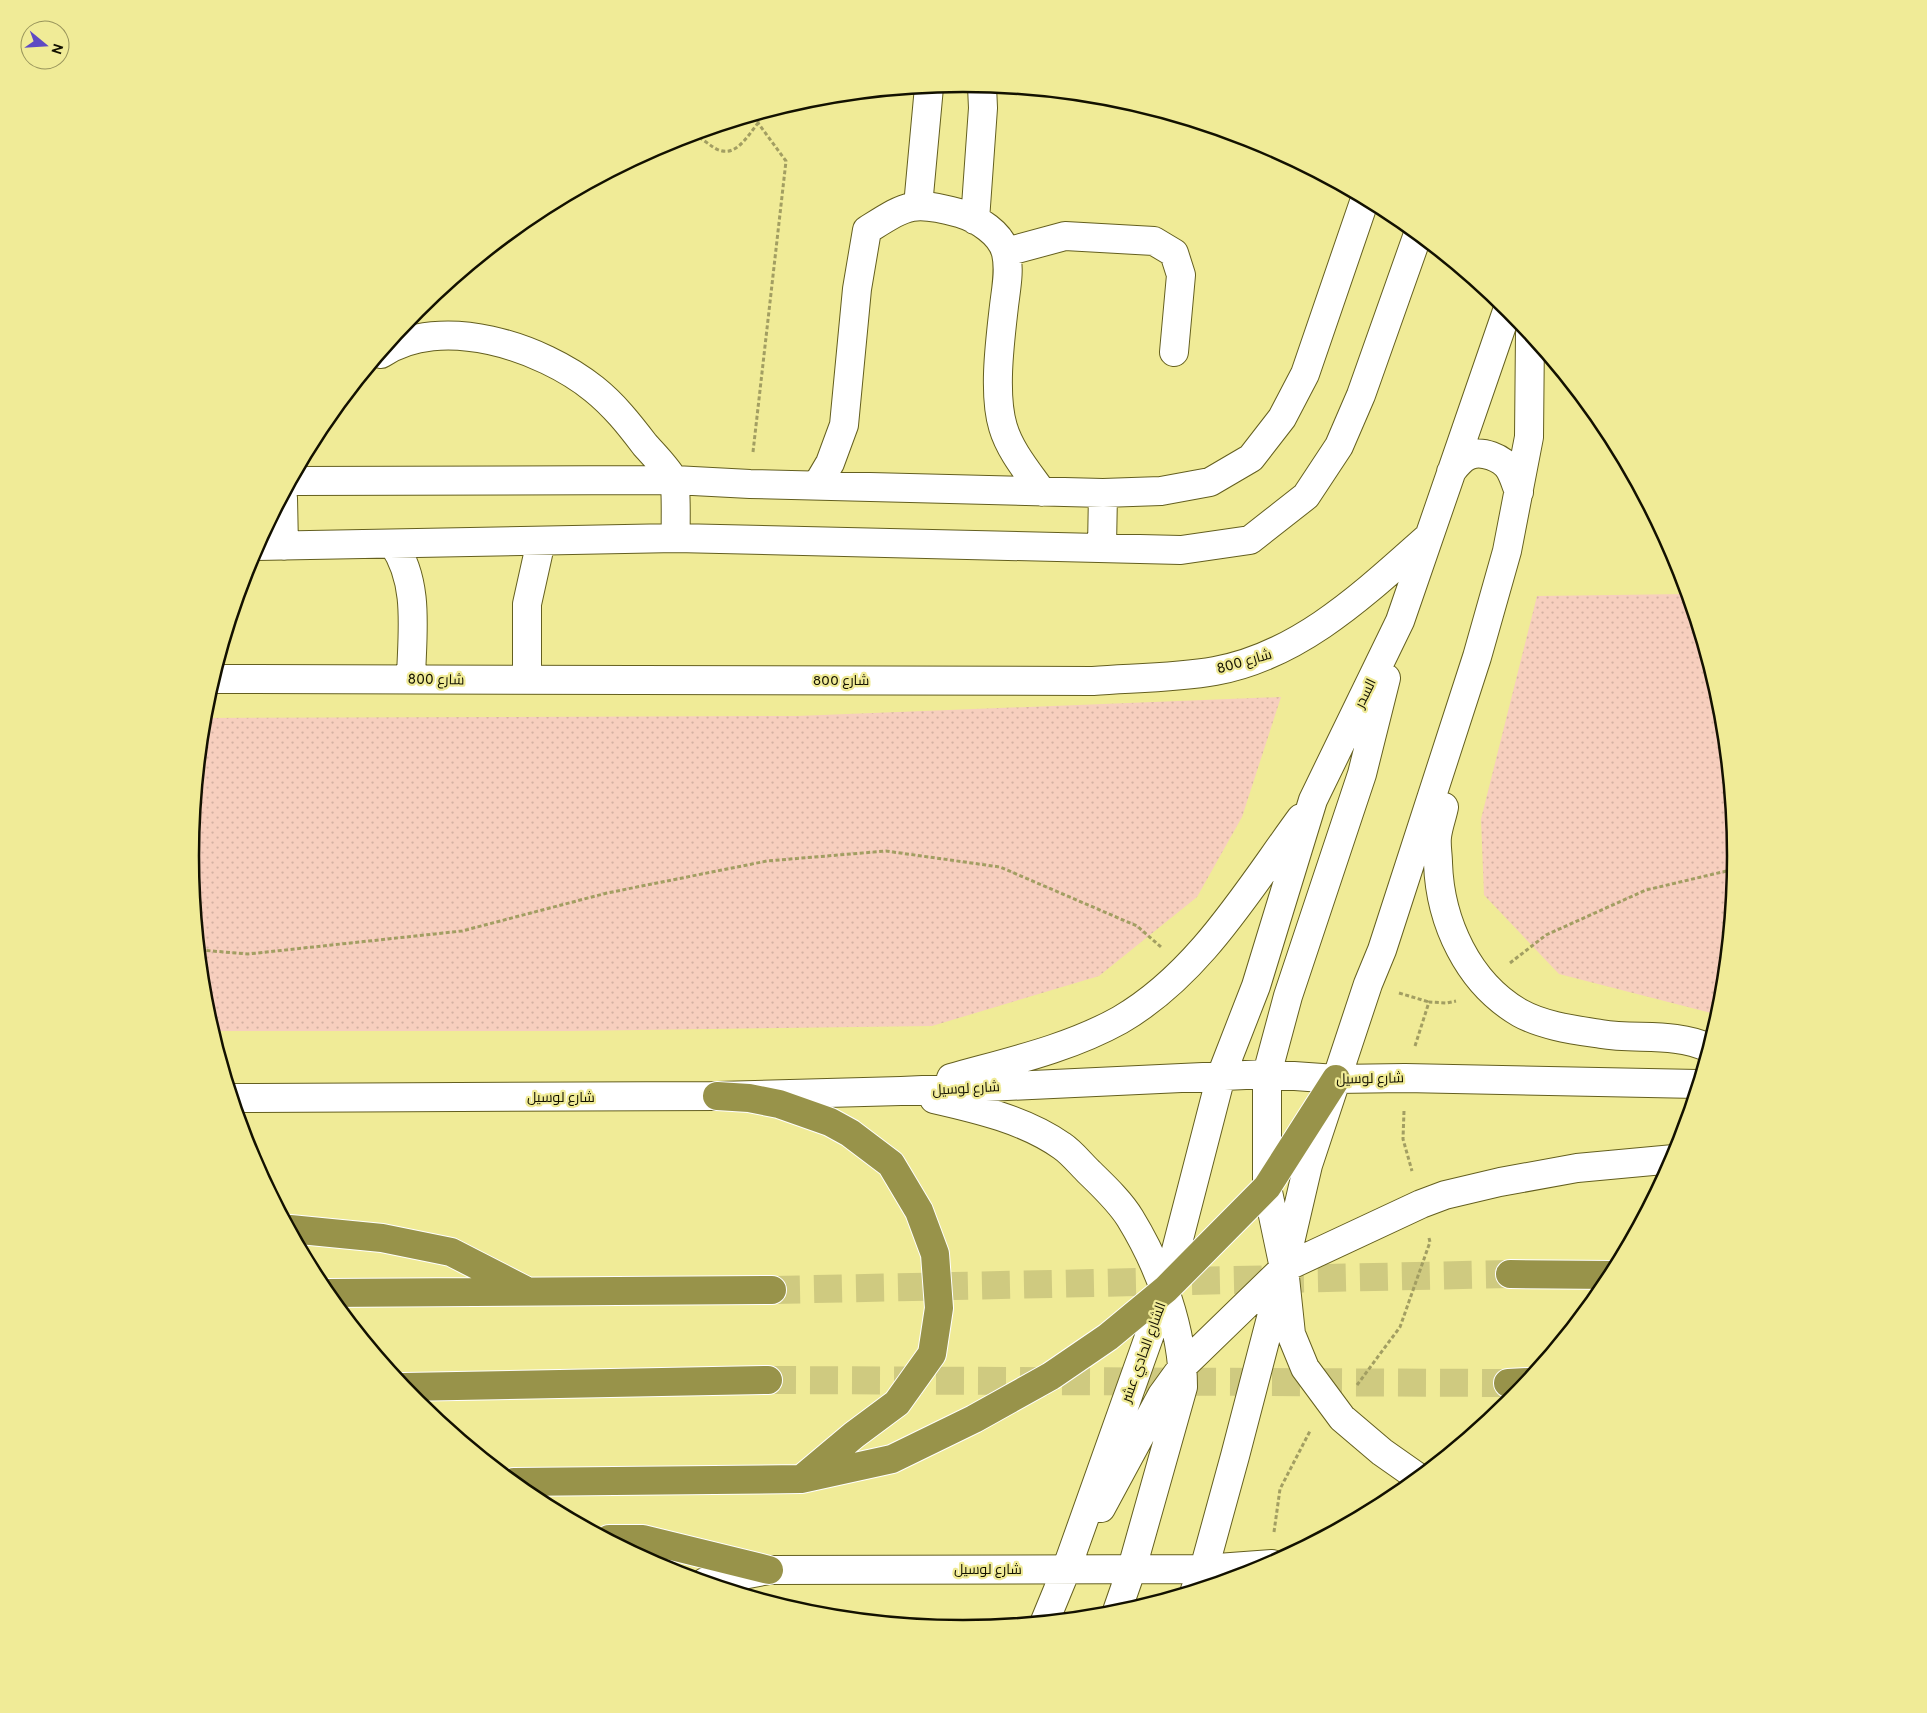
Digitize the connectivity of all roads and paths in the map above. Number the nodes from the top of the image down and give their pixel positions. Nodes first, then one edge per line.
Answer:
1 (929, 93) edge
2 (982, 93) edge
3 (758, 124) joint
4 (700, 140) edge
5 (1363, 205) edge
6 (918, 206) junction
7 (975, 220) junction
8 (1416, 241) edge
9 (1006, 252) junction
10 (1505, 317) edge
11 (398, 344) edge
12 (1530, 344) edge
13 (1174, 352) dead end
14 (1451, 472) junction
15 (674, 480) junction
16 (298, 481) edge
17 (750, 484) junction
18 (817, 485) junction
19 (1042, 492) junction
20 (1103, 492) junction
21 (1519, 492) junction
22 (276, 523) edge
23 (676, 538) junction
24 (1427, 538) junction
25 (541, 541) junction
26 (393, 544) junction
27 (270, 546) edge
28 (1102, 547) junction
29 (1400, 621) junction
30 (1477, 657) junction
31 (221, 679) edge
32 (411, 679) junction
33 (527, 679) junction
34 (1313, 800) junction
35 (1727, 871) edge
36 (205, 950) edge
37 (1186, 967) junction
38 (1484, 984) junction
39 (1703, 1047) edge
40 (1267, 1074) junction
41 (1221, 1076) junction
42 (1336, 1079) junction
43 (1692, 1084) edge
44 (901, 1091) junction
45 (717, 1096) junction
46 (239, 1098) edge
47 (1664, 1160) edge
48 (1267, 1187) junction
49 (297, 1230) edge
50 (1284, 1268) junction
51 (1510, 1274) tunnel mouth
52 (1603, 1275) edge
53 (1166, 1289) junction
54 (527, 1290) junction
55 (772, 1290) tunnel mouth
56 (336, 1293) edge
57 (1183, 1366) junction
58 (768, 1380) tunnel mouth
59 (414, 1387) edge
60 (1413, 1474) edge
61 (801, 1479) junction
62 (525, 1482) edge
63 (620, 1539) edge
64 (1132, 1568) junction
65 (769, 1570) junction
66 (1066, 1570) junction
67 (1222, 1575) edge
68 (717, 1580) edge
69 (1199, 1580) edge
70 (1119, 1604) edge
71 (1047, 1616) edge

1 - 6 street
2 - 7 street
3 - 4 path
3 - 17 path
5 - 20 street
6 - 7 street
6 - 18 street
7 - 9 street
8 - 28 street
9 - 13 street
9 - 19 street
10 - 14 street, السدر
11 - 15 street
12 - 21 street
14 - 21 street
14 - 24 street, السدر
15 - 16 street
15 - 17 street
15 - 23 street
17 - 18 street
18 - 19 street
19 - 20 street
20 - 28 street
21 - 30 street
22 - 27 street
23 - 25 street
23 - 28 street
24 - 29 street, السدر
24 - 33 street, شارع 800
25 - 26 street
25 - 33 street
26 - 27 street
26 - 32 street
29 - 34 street, السدر
29 - 40 street
30 - 38 street
30 - 42 street
31 - 32 street, شارع 800
32 - 33 street, شارع 800
34 - 37 street
34 - 41 street, السدر
35 - 38 path
36 - 37 path
37 - 44 street
38 - 39 street
40 - 41 street, شارع لوسيل
40 - 42 street, شارع لوسيل
40 - 48 street
41 - 44 street, شارع لوسيل
41 - 53 street, الشارع الحادي عشر
42 - 43 street, شارع لوسيل
42 - 48 highway
42 - 50 street
44 - 45 street, شارع لوسيل
44 - 53 street
45 - 46 street, شارع لوسيل
45 - 61 highway
47 - 50 street
48 - 50 street
48 - 53 highway
49 - 54 highway
50 - 57 street
50 - 60 street
50 - 69 street
51 - 52 highway
53 - 57 street
53 - 61 highway
53 - 66 street, الشارع الحادي عشر
54 - 55 highway
54 - 56 highway
57 - 64 street
57 - 66 street
58 - 59 highway
61 - 62 highway
63 - 65 highway
64 - 66 street, شارع لوسيل
64 - 69 street, شارع لوسيل
64 - 70 street
65 - 66 street, شارع لوسيل
65 - 68 street, شارع لوسيل
66 - 71 street, الشارع الحادي عشر
67 - 69 street, شارع لوسيل

